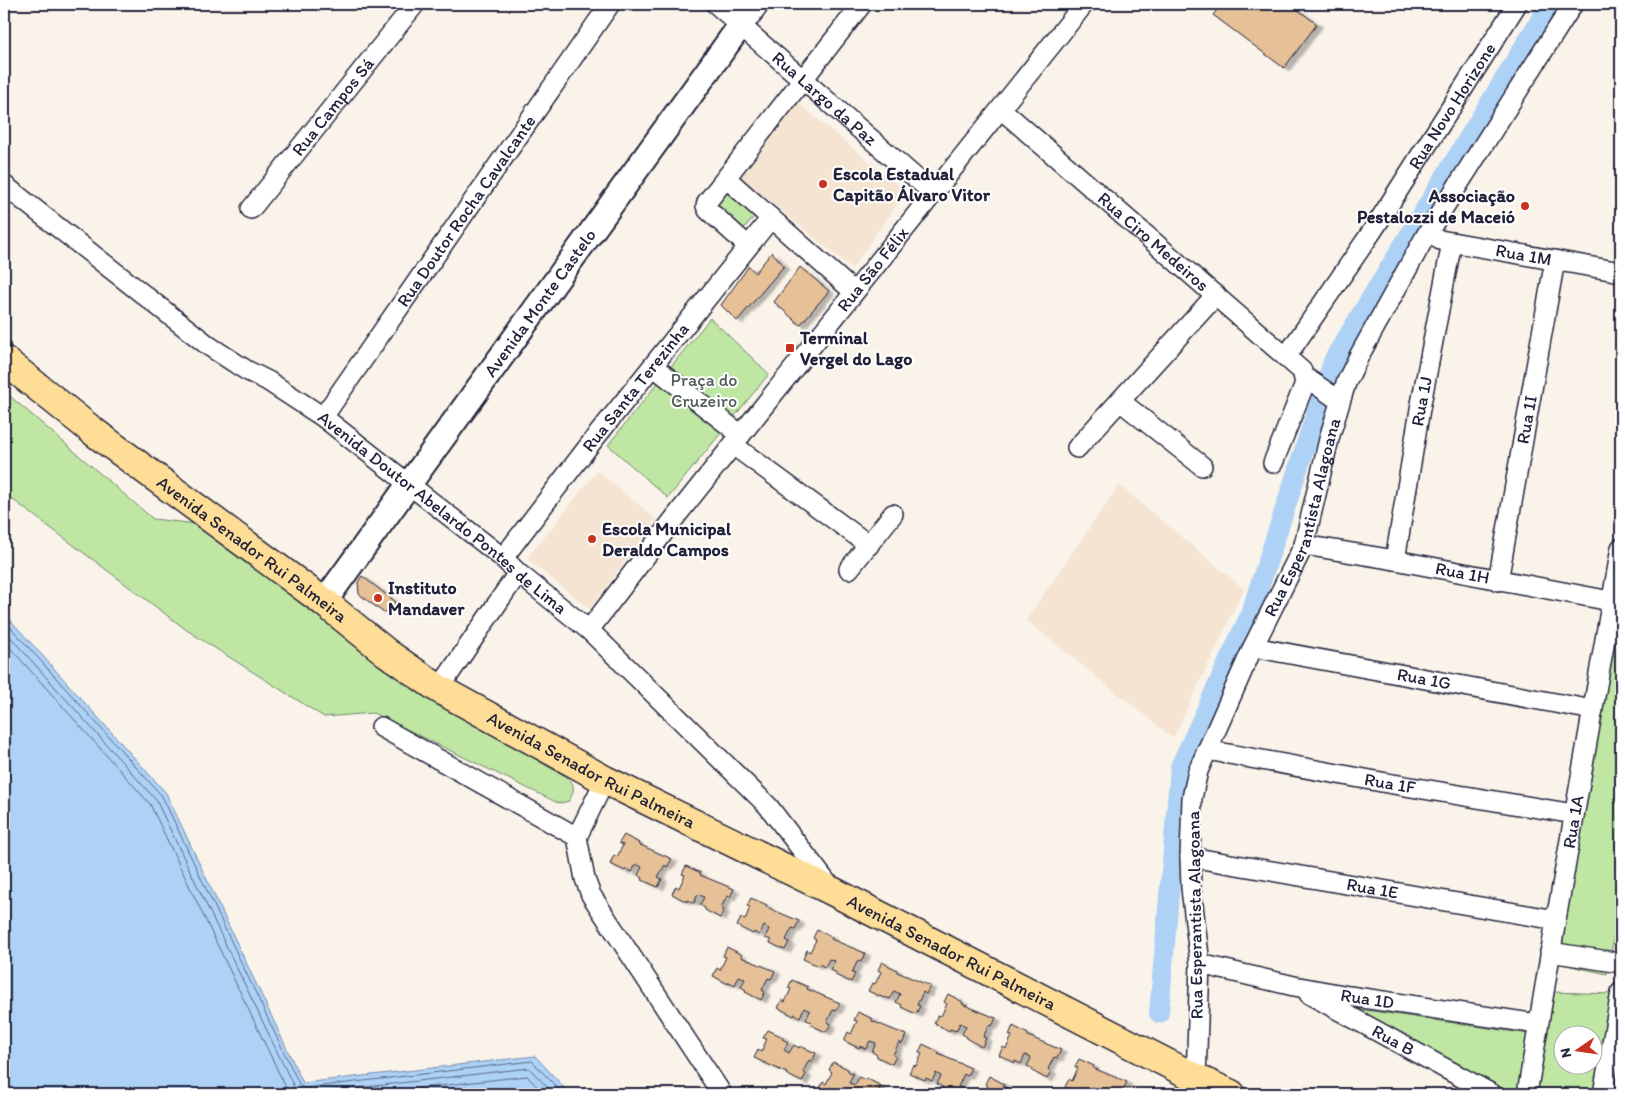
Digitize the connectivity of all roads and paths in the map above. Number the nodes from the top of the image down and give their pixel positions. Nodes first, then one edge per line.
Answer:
1 (415, 4) edge
2 (610, 4) edge
3 (716, 4) edge
4 (756, 4) edge
5 (862, 4) edge
6 (1084, 4) edge
7 (1517, 4) edge
8 (1573, 4) edge
9 (741, 25) junction
10 (802, 80) junction
11 (1001, 109) junction
12 (726, 178) junction
13 (4, 185) edge
14 (933, 193) junction
15 (251, 209) dead end
16 (771, 218) junction
17 (1425, 237) junction
18 (1452, 242) junction
19 (748, 246) junction
20 (1555, 260) junction
21 (1621, 272) edge
22 (854, 292) junction
23 (1216, 295) junction
24 (1286, 357) junction
25 (4, 360) edge
26 (652, 366) junction
27 (1319, 388) junction
28 (1120, 401) junction
29 (323, 417) junction
30 (737, 440) junction
31 (1077, 448) dead end
32 (1273, 462) dead end
33 (1202, 466) dead end
34 (409, 485) junction
35 (893, 514) dead end
36 (868, 545) junction
37 (1304, 545) junction
38 (1621, 548) edge
39 (503, 558) junction
40 (1396, 560) junction
41 (849, 569) dead end
42 (518, 573) junction
43 (1498, 580) junction
44 (324, 602) junction
45 (1617, 602) edge
46 (588, 630) junction
47 (1254, 647) junction
48 (439, 689) junction
49 (1593, 710) junction
50 (381, 728) dead end
51 (1207, 750) junction
52 (606, 780) junction
53 (1574, 814) junction
54 (577, 837) junction
55 (1190, 857) junction
56 (834, 892) junction
57 (1556, 920) junction
58 (1550, 952) junction
59 (1621, 963) edge
60 (1200, 964) junction
61 (1294, 986) junction
62 (1621, 992) edge
63 (1538, 1024) junction
64 (1617, 1039) edge
65 (1196, 1078) junction
66 (722, 1094) edge
67 (1232, 1094) edge
68 (1492, 1094) edge
69 (1528, 1094) edge
70 (1603, 1094) edge

1 - 15 street, Rua Campos Sá
2 - 29 street, Rua Doutor Rocha Cavalcante
3 - 9 street, Rua Largo da Paz
4 - 9 street, Avenida Monte Castelo
5 - 10 street
6 - 11 street, Rua São Félix
7 - 24 street, Rua Novo Horizone
8 - 17 street, Rua Esperantista Alagoana
9 - 10 street, Rua Largo da Paz
9 - 34 street, Avenida Monte Castelo
10 - 12 street
10 - 14 street, Rua Largo da Paz
11 - 14 street, Rua São Félix
11 - 23 street, Rua Ciro Medeiros
12 - 16 street
12 - 19 street
13 - 29 street, Avenida Doutor Abelardo Pontes de Lima
14 - 22 street, Rua São Félix
16 - 19 street, Rua Santa Terezinha
16 - 22 street
17 - 18 street, Rua 1M
17 - 27 street, Rua Esperantista Alagoana
18 - 20 street, Rua 1M
18 - 40 street, Rua 1J
19 - 26 street, Rua Santa Terezinha
20 - 21 street, Rua 1M
20 - 43 street, Rua 1I
22 - 30 street, Rua São Félix
23 - 24 street, Rua Ciro Medeiros
23 - 28 street
24 - 27 street, Rua Ciro Medeiros
25 - 44 main road, Avenida Senador Rui Palmeira
26 - 30 street
26 - 39 street, Rua Santa Terezinha
27 - 32 street
27 - 37 street, Rua Esperantista Alagoana
28 - 31 street
28 - 33 street
29 - 34 street, Avenida Doutor Abelardo Pontes de Lima
30 - 36 street
30 - 46 street, Rua São Félix
34 - 39 street, Avenida Doutor Abelardo Pontes de Lima
34 - 44 street, Avenida Monte Castelo
35 - 36 street
36 - 41 street
37 - 40 street, Rua 1H
37 - 47 street, Rua Esperantista Alagoana
38 - 45 street, Rua 1A
39 - 42 street, Avenida Doutor Abelardo Pontes de Lima
40 - 43 street, Rua 1H
42 - 46 street, Avenida Doutor Abelardo Pontes de Lima
42 - 48 street
43 - 45 street, Rua 1H
44 - 48 main road, Avenida Senador Rui Palmeira
45 - 49 street, Rua 1A
46 - 56 street, Avenida Doutor Abelardo Pontes de Lima
47 - 49 street, Rua 1G
47 - 51 street, Rua Esperantista Alagoana
48 - 52 main road, Avenida Senador Rui Palmeira
49 - 53 street, Rua 1A
50 - 54 street
51 - 53 street, Rua 1F
51 - 55 street, Rua Esperantista Alagoana
52 - 54 street
52 - 56 main road, Avenida Senador Rui Palmeira
53 - 57 street, Rua 1A
54 - 66 street
55 - 57 street, Rua 1E
55 - 60 street, Rua Esperantista Alagoana
56 - 65 main road, Avenida Senador Rui Palmeira
57 - 58 street, Rua 1A
58 - 59 street
58 - 63 street, Rua 1A
60 - 61 street, Rua 1D
60 - 65 street, Rua Esperantista Alagoana
61 - 63 street, Rua 1D
61 - 68 street, Rua B
62 - 64 street
63 - 69 street, Rua 1A
64 - 70 street
65 - 67 main road, Avenida Senador Rui Palmeira

